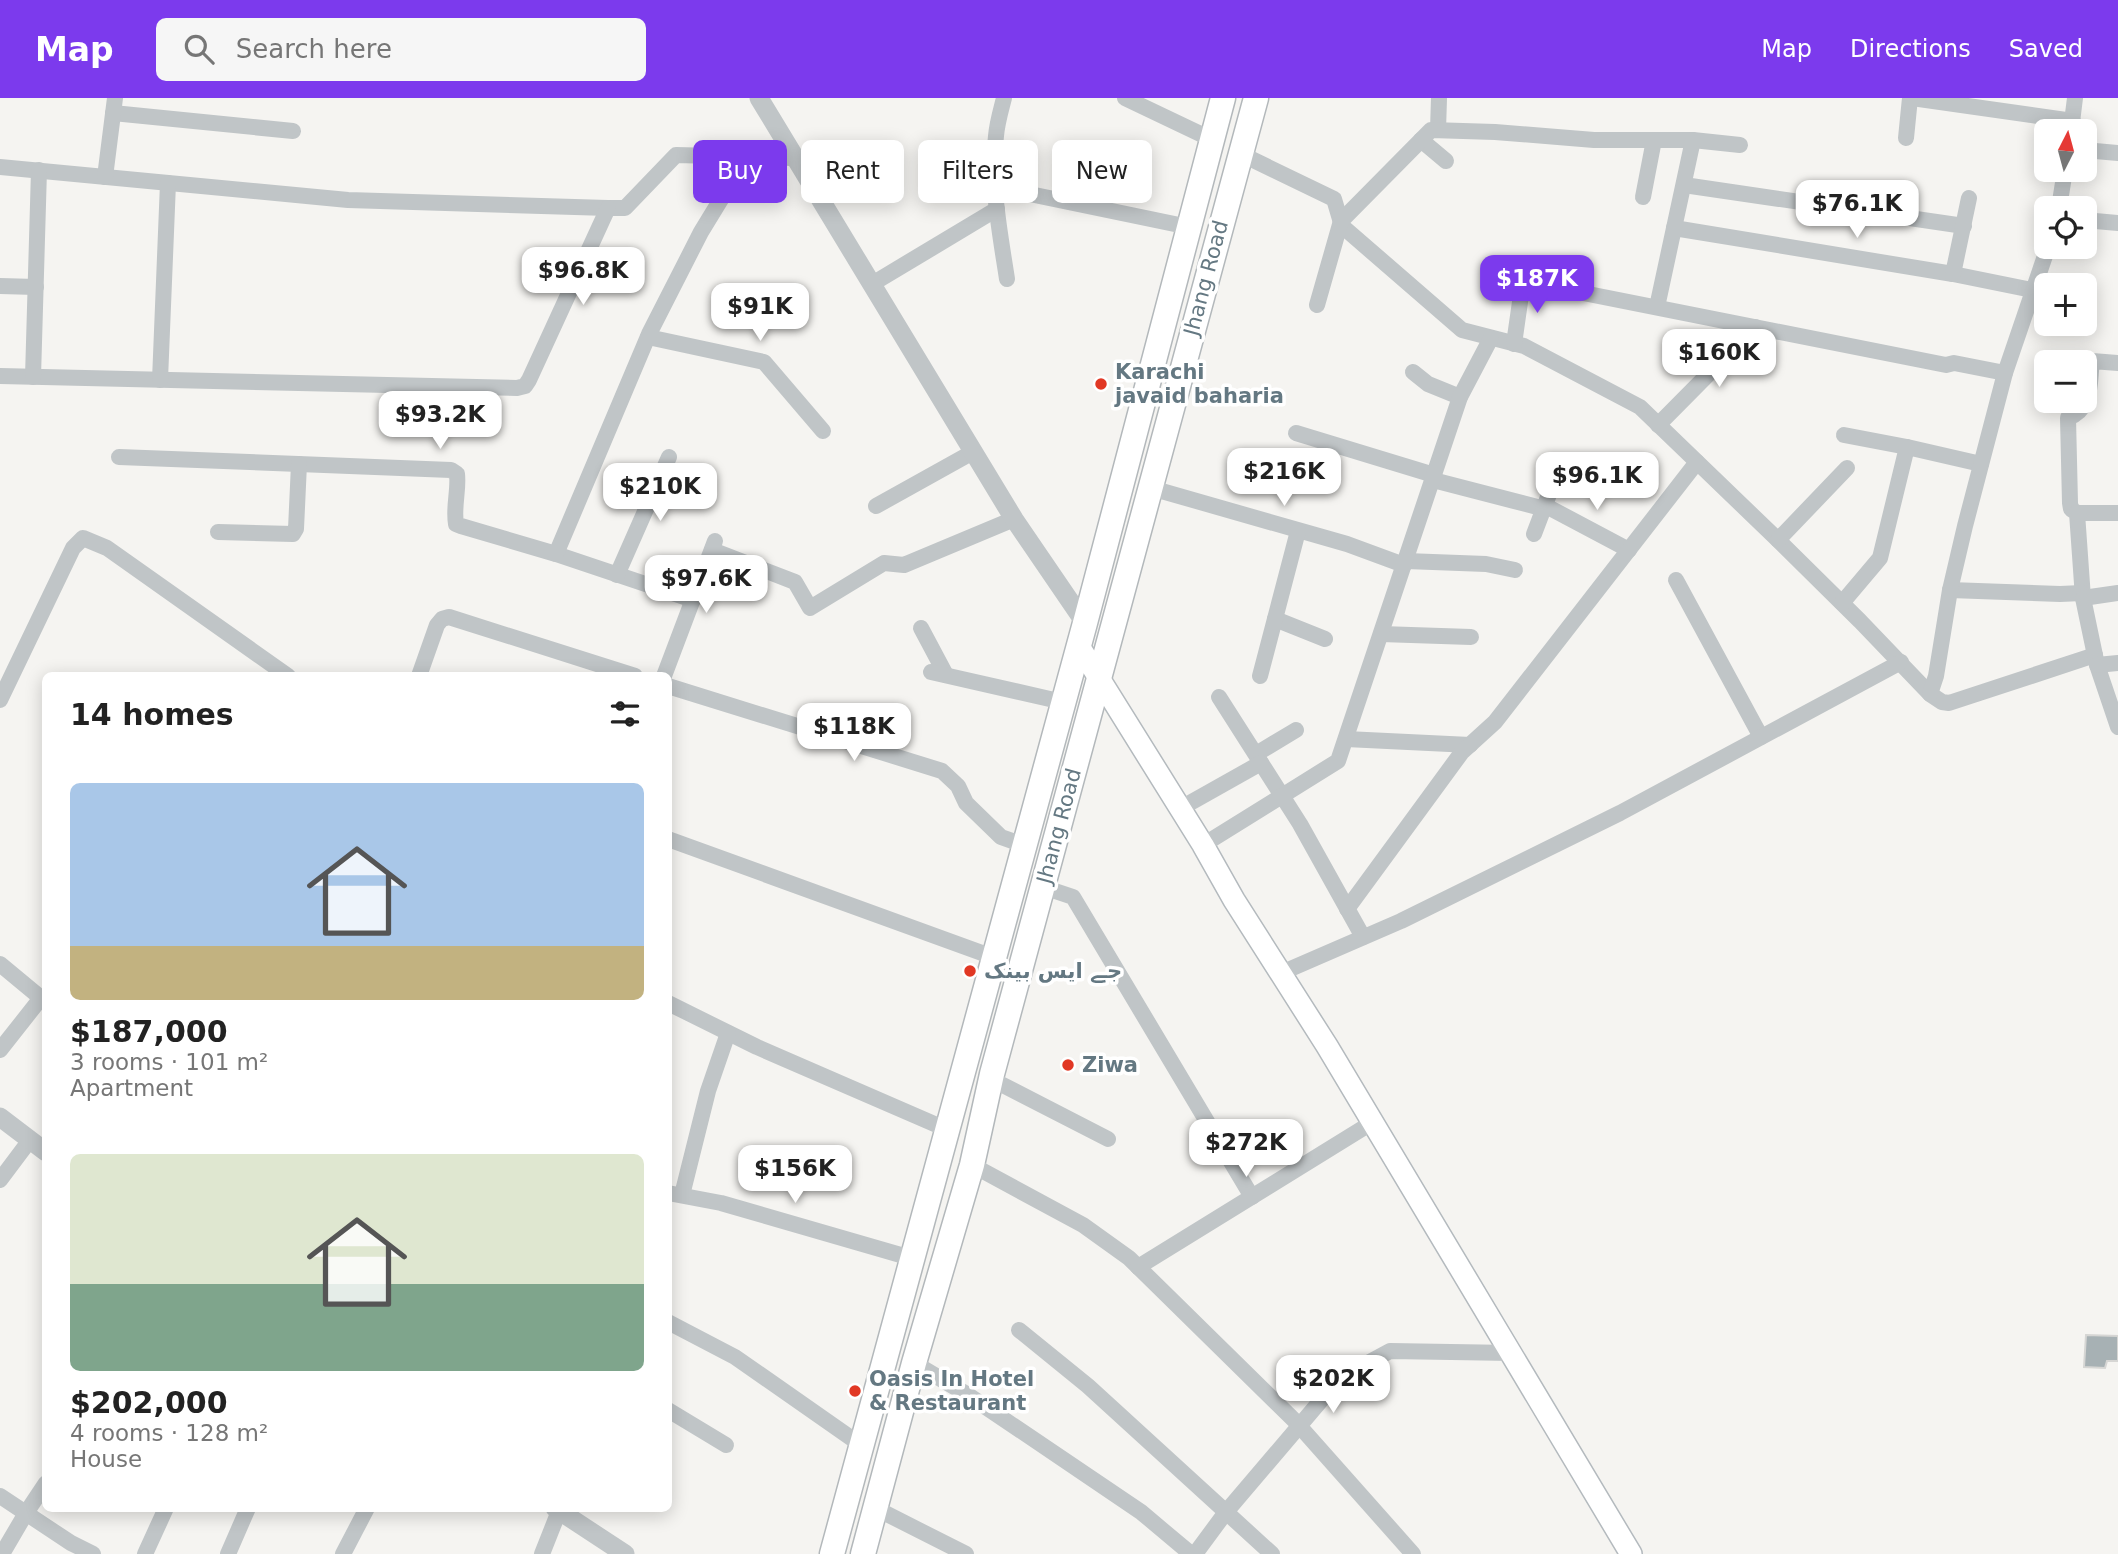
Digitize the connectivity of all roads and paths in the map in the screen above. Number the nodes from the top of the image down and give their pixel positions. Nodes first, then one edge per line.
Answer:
1 (1004, 98) edge
2 (1125, 98) edge
3 (1223, 98) edge
4 (1256, 98) edge
5 (1439, 98) edge
6 (1911, 98) edge
7 (2075, 98) edge
8 (767, 102) edge
9 (114, 106) edge
10 (2034, 119) edge
11 (2073, 119) edge
12 (1438, 130) junction
13 (293, 131) dead end
14 (1906, 138) dead end
15 (1211, 139) junction
16 (996, 140) edge
17 (1654, 140) junction
18 (1693, 140) junction
19 (1421, 141) junction
20 (1740, 145) dead end
21 (2097, 151) edge
22 (1241, 153) junction
23 (2118, 153) edge
24 (693, 155) edge
25 (787, 157) edge
26 (795, 158) junction
27 (1446, 161) dead end
28 (0, 167) edge
29 (39, 170) junction
30 (106, 177) junction
31 (169, 183) junction
32 (1684, 185) junction
33 (1038, 195) edge
34 (1643, 197) dead end
35 (1969, 198) dead end
36 (719, 203) edge
37 (997, 203) edge
38 (608, 208) junction
39 (997, 209) junction
40 (1341, 221) junction
41 (2097, 221) edge
42 (2118, 223) edge
43 (1189, 226) junction
44 (1964, 226) junction
45 (1674, 228) junction
46 (2044, 259) edge
47 (1953, 274) junction
48 (1007, 279) dead end
49 (872, 284) junction
50 (0, 286) edge
51 (36, 287) junction
52 (2032, 290) junction
53 (1317, 305) dead end
54 (1657, 307) junction
55 (1755, 327) junction
56 (648, 337) junction
57 (1491, 338) junction
58 (1514, 344) junction
59 (2118, 363) edge
60 (1413, 372) dead end
61 (2005, 373) junction
62 (0, 376) edge
63 (33, 377) junction
64 (160, 380) junction
65 (1460, 397) junction
66 (1658, 425) junction
67 (823, 431) dead end
68 (1296, 433) dead end
69 (1844, 435) dead end
70 (1907, 447) junction
71 (973, 452) junction
72 (119, 457) dead end
73 (669, 457) dead end
74 (1698, 462) junction
75 (299, 464) junction
76 (1981, 464) junction
77 (1847, 468) dead end
78 (1556, 476) dead end
79 (1433, 477) junction
80 (1151, 488) junction
81 (876, 506) dead end
82 (1546, 507) junction
83 (2077, 513) junction
84 (2118, 513) edge
85 (1014, 519) junction
86 (1298, 531) junction
87 (218, 532) dead end
88 (1534, 534) dead end
89 (1778, 540) junction
90 (1629, 550) junction
91 (556, 554) junction
92 (1405, 563) junction
93 (1515, 570) dead end
94 (617, 575) junction
95 (1676, 580) dead end
96 (1950, 590) junction
97 (2118, 593) edge
98 (2083, 595) junction
99 (693, 600) junction
100 (1842, 603) junction
101 (1275, 619) junction
102 (921, 628) dead end
103 (1082, 634) junction
104 (1381, 634) junction
105 (1471, 636) dead end
106 (1325, 639) dead end
107 (2096, 660) junction
108 (1901, 662) junction
109 (2118, 663) edge
110 (282, 672) edge
111 (420, 672) edge
112 (622, 672) edge
113 (666, 672) edge
114 (1260, 676) dead end
115 (1099, 677) junction
116 (672, 687) edge
117 (1930, 694) junction
118 (1219, 697) dead end
119 (0, 700) edge
120 (1063, 702) junction
121 (2118, 727) edge
122 (1296, 730) dead end
123 (1761, 737) junction
124 (1346, 739) junction
125 (1470, 745) junction
126 (1258, 758) junction
127 (1282, 796) junction
128 (1181, 808) junction
129 (672, 840) edge
130 (1024, 845) junction
131 (1203, 845) junction
132 (1043, 887) junction
133 (1347, 908) junction
134 (1363, 937) junction
135 (993, 957) junction
136 (0, 964) edge
137 (1280, 973) junction
138 (672, 1005) edge
139 (728, 1033) junction
140 (0, 1050) edge
141 (991, 1079) junction
142 (0, 1117) edge
143 (1373, 1122) junction
144 (946, 1129) junction
145 (1108, 1139) dead end
146 (30, 1140) junction
147 (42, 1149) edge
148 (972, 1165) junction
149 (0, 1180) edge
150 (672, 1196) edge
151 (1252, 1197) junction
152 (911, 1258) junction
153 (1138, 1267) junction
154 (672, 1324) edge
155 (1019, 1330) dead end
156 (1512, 1353) junction
157 (914, 1363) junction
158 (672, 1412) edge
159 (1300, 1426) junction
160 (726, 1445) dead end
161 (861, 1446) junction
162 (42, 1489) edge
163 (0, 1496) edge
164 (876, 1507) junction
165 (164, 1512) edge
166 (246, 1512) edge
167 (364, 1512) edge
168 (556, 1512) edge
169 (560, 1512) edge
170 (1226, 1512) junction
171 (26, 1513) junction
172 (2, 1554) edge
173 (93, 1554) edge
174 (145, 1554) edge
175 (228, 1554) edge
176 (344, 1554) edge
177 (542, 1554) edge
178 (625, 1554) edge
179 (832, 1554) edge
180 (863, 1554) edge
181 (966, 1554) edge
182 (1193, 1554) edge
183 (1272, 1554) edge
184 (1413, 1554) edge
185 (1631, 1554) edge

1 - 16 street
2 - 15 street
3 - 15 main road, Jhang Road
4 - 22 main road, Jhang Road
5 - 12 street
6 - 10 street
6 - 14 street
7 - 11 street
8 - 26 street
9 - 13 street
9 - 30 street
12 - 17 street
12 - 19 street
15 - 43 main road, Jhang Road
17 - 18 street
17 - 34 street
18 - 20 street
18 - 32 street
19 - 27 street
19 - 40 street
21 - 23 street
22 - 40 street
22 - 80 main road, Jhang Road
24 - 38 street
25 - 26 street
26 - 49 street
28 - 29 street
29 - 30 street
29 - 51 street
30 - 31 street
31 - 38 street
31 - 64 street
32 - 44 street
32 - 45 street
33 - 43 street
35 - 44 street
36 - 56 street
37 - 39 street
38 - 64 street
39 - 48 street
39 - 49 street
40 - 53 street
40 - 57 street
41 - 42 street
43 - 103 main road, Jhang Road
44 - 47 street
45 - 47 street
45 - 54 street
46 - 52 street
47 - 52 street
49 - 71 street
50 - 51 street
51 - 63 street
52 - 61 street
54 - 55 street
54 - 58 street
55 - 61 street
55 - 66 street
56 - 67 street
56 - 91 street
57 - 58 street
57 - 65 street
58 - 66 street
59 - 83 street
60 - 65 street
61 - 76 street
62 - 63 street
63 - 64 street
65 - 79 street
66 - 74 street
68 - 79 street
69 - 70 street
70 - 76 street
70 - 100 street
71 - 81 street
71 - 85 street
72 - 75 street
73 - 94 street
74 - 89 street
74 - 90 street
75 - 87 street
75 - 91 street
76 - 96 street
77 - 89 street
78 - 82 street
79 - 82 street
79 - 92 street
80 - 86 street
80 - 115 main road, Jhang Road
82 - 88 street
82 - 90 street
83 - 84 street
83 - 98 street
85 - 99 street
85 - 103 street
86 - 92 street
86 - 101 street
89 - 100 street
90 - 125 street
91 - 94 street
92 - 93 street
92 - 104 street
94 - 99 street
95 - 123 street
96 - 98 street
96 - 117 street
97 - 98 street
98 - 107 street
99 - 113 street
100 - 108 street
101 - 106 street
101 - 114 street
102 - 120 street
103 - 115 main road
103 - 120 main road, Jhang Road
104 - 105 street
104 - 124 street
107 - 109 street
107 - 117 street
107 - 121 street
108 - 117 street
108 - 123 street
110 - 119 street
111 - 112 street
115 - 128 main road
115 - 132 main road, Jhang Road
116 - 130 street
118 - 126 street
120 - 130 main road, Jhang Road
122 - 126 street
123 - 134 street
124 - 125 street
124 - 127 street
125 - 133 street
126 - 127 street
126 - 128 street
127 - 131 street
127 - 133 street
128 - 131 main road
129 - 135 street
130 - 135 main road, Jhang Road
131 - 137 main road
132 - 141 main road, Jhang Road
132 - 151 street
133 - 134 street
134 - 137 street
135 - 144 main road, Jhang Road
136 - 140 street
137 - 143 main road
138 - 139 street
139 - 144 street
139 - 150 street
141 - 145 street
141 - 148 main road, Jhang Road
142 - 146 street
143 - 151 street
143 - 156 main road
144 - 152 main road, Jhang Road
146 - 147 street
146 - 149 street
148 - 153 street
148 - 157 main road, Jhang Road
150 - 152 street
151 - 153 street
152 - 161 main road, Jhang Road
153 - 159 street
154 - 161 street
155 - 170 street
156 - 159 street
156 - 185 main road
157 - 164 main road, Jhang Road
157 - 182 street
158 - 160 street
159 - 170 street
159 - 184 street
161 - 179 main road, Jhang Road
162 - 171 street
163 - 171 street
164 - 180 main road, Jhang Road
164 - 181 street
165 - 174 street
166 - 175 street
167 - 176 street
168 - 177 street
169 - 178 street
170 - 182 street
170 - 183 street
171 - 172 street
171 - 173 street

